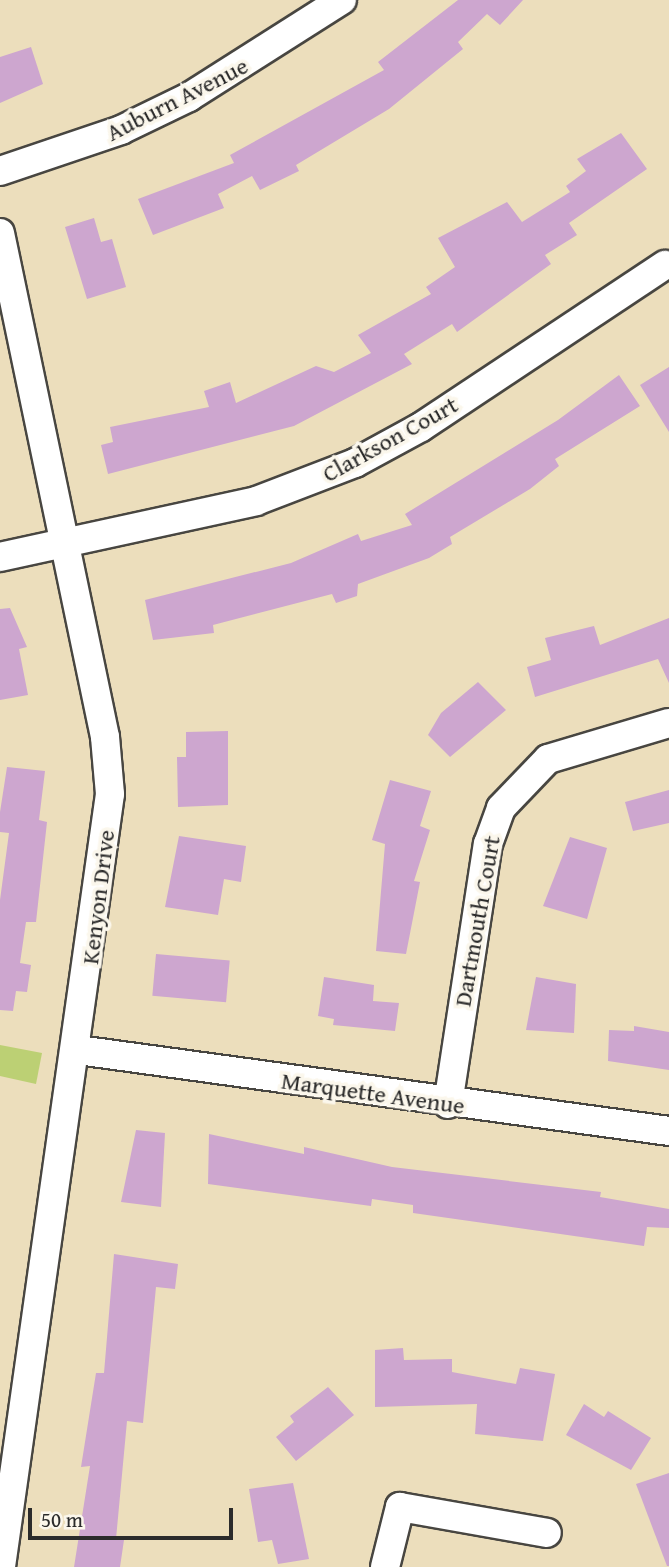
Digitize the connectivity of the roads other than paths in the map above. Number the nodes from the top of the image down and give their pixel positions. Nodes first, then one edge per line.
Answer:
1 (342, 0) edge
2 (0, 171) edge
3 (0, 233) edge
4 (665, 265) dead end
5 (66, 543) junction
6 (0, 557) edge
7 (669, 723) edge
8 (78, 1050) junction
9 (448, 1104) junction
10 (669, 1131) edge
11 (547, 1533) dead end
12 (1, 1567) edge
13 (385, 1567) edge

1 - 2 street, Auburn Avenue
3 - 5 street, Kenyon Drive
4 - 5 street, Clarkson Court
5 - 6 street, Clarkson Court
5 - 8 street, Kenyon Drive
7 - 9 street, Dartmouth Court
8 - 9 street, Marquette Avenue
8 - 12 street, Kenyon Drive
9 - 10 street, Marquette Avenue
11 - 13 street

